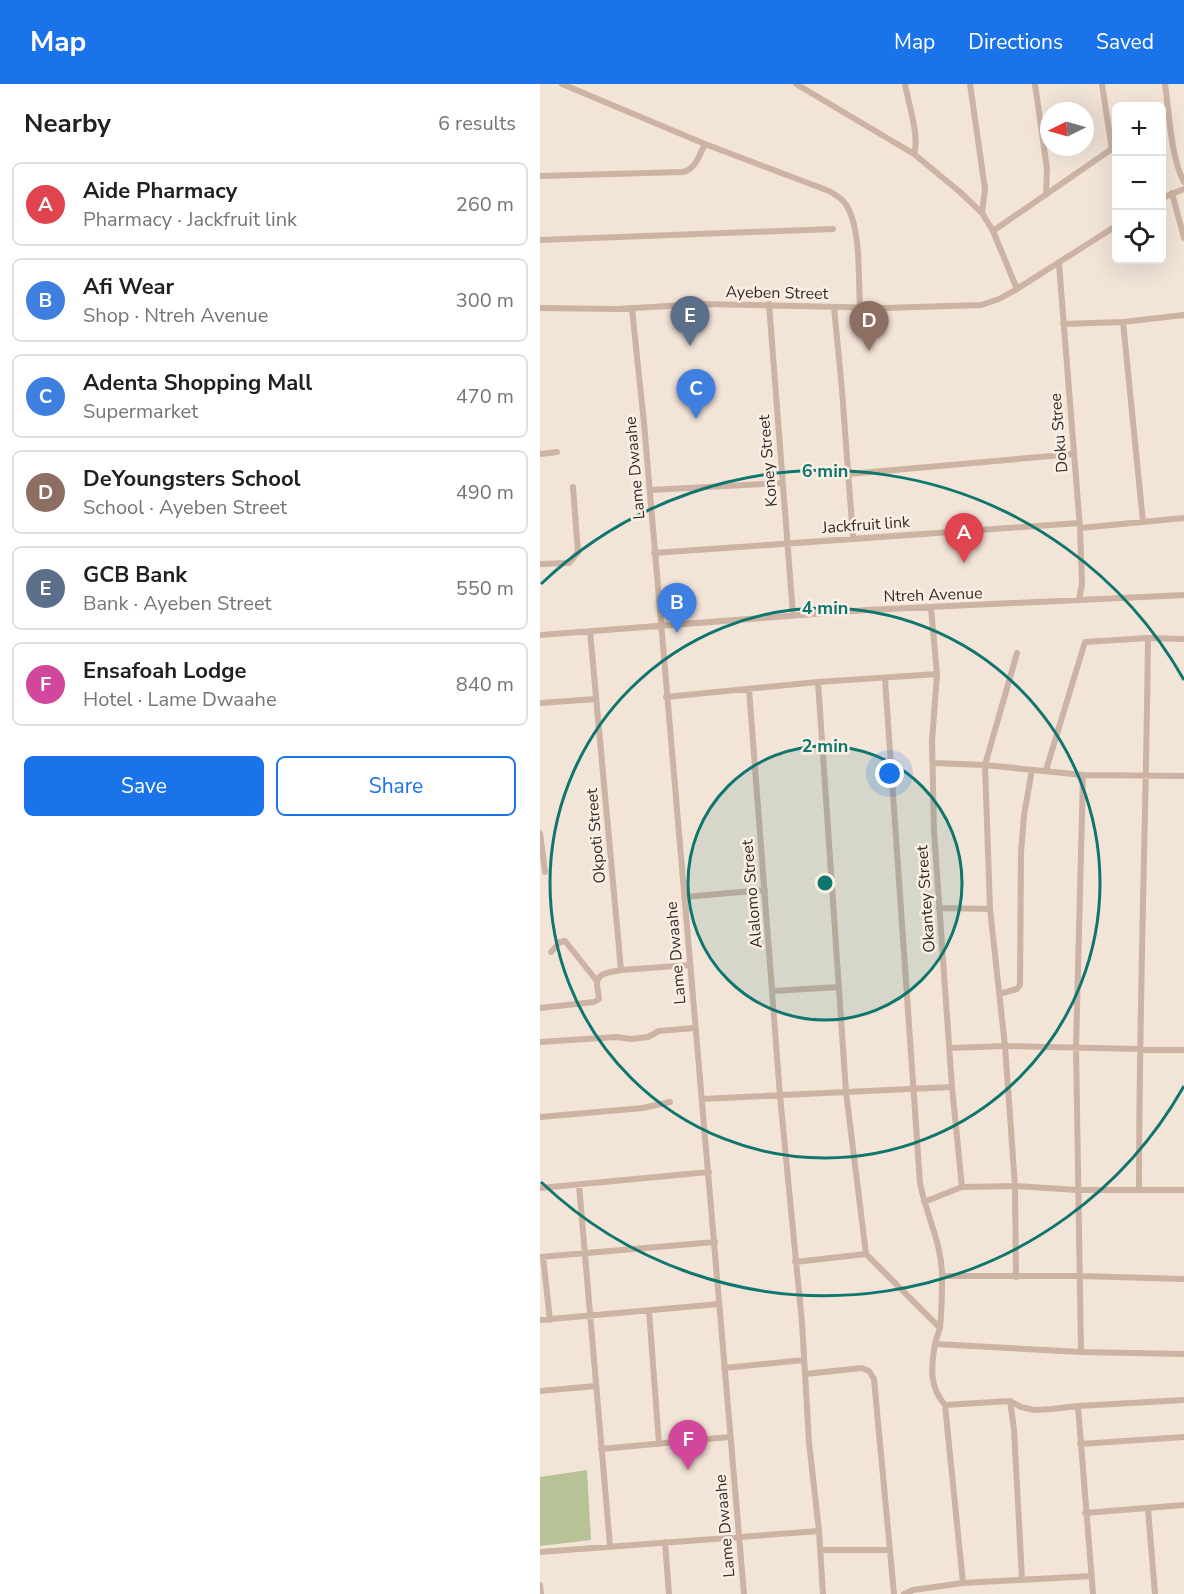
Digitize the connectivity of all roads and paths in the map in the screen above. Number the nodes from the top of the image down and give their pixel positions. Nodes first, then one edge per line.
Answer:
1 (562, 84) edge
2 (796, 84) edge
3 (905, 84) edge
4 (970, 84) edge
5 (1035, 84) edge
6 (1102, 84) edge
7 (1165, 84) edge
8 (1169, 110) junction
9 (1166, 112) edge
10 (1112, 137) edge
11 (705, 144) junction
12 (1112, 149) edge
13 (914, 154) junction
14 (540, 176) edge
15 (1184, 182) edge
16 (1184, 189) edge
17 (1172, 193) junction
18 (1046, 195) junction
19 (1166, 196) edge
20 (982, 213) junction
21 (833, 229) dead end
22 (1112, 229) edge
23 (993, 231) junction
24 (1184, 238) edge
25 (540, 240) edge
26 (1059, 264) junction
27 (1017, 290) junction
28 (769, 304) junction
29 (860, 306) junction
30 (834, 307) junction
31 (540, 308) edge
32 (632, 309) junction
33 (1184, 315) edge
34 (1123, 322) junction
35 (1063, 324) junction
36 (557, 452) dead end
37 (540, 454) edge
38 (1073, 454) junction
39 (849, 474) junction
40 (782, 483) junction
41 (573, 487) dead end
42 (650, 490) junction
43 (1184, 518) edge
44 (1143, 522) junction
45 (1080, 526) junction
46 (853, 538) junction
47 (787, 543) junction
48 (654, 553) junction
49 (540, 564) edge
50 (1184, 595) edge
51 (1079, 600) junction
52 (931, 608) junction
53 (793, 615) junction
54 (661, 625) junction
55 (591, 631) junction
56 (540, 635) edge
57 (1148, 638) junction
58 (1184, 639) edge
59 (1017, 653) dead end
60 (937, 674) junction
61 (885, 679) junction
62 (818, 682) junction
63 (749, 689) junction
64 (666, 697) junction
65 (596, 699) junction
66 (540, 703) edge
67 (934, 763) junction
68 (986, 765) junction
69 (1032, 770) junction
70 (1046, 770) junction
71 (1083, 775) junction
72 (1147, 776) junction
73 (1184, 776) edge
74 (540, 833) edge
75 (545, 872) dead end
76 (765, 890) junction
77 (684, 897) junction
78 (939, 908) junction
79 (990, 909) junction
80 (551, 952) dead end
81 (690, 965) junction
82 (621, 970) junction
83 (597, 981) junction
84 (839, 987) junction
85 (772, 990) junction
86 (999, 994) junction
87 (540, 1008) edge
88 (695, 1028) junction
89 (540, 1042) edge
90 (1005, 1046) junction
91 (1076, 1047) junction
92 (950, 1048) junction
93 (1139, 1048) junction
94 (1184, 1050) edge
95 (952, 1087) junction
96 (913, 1088) junction
97 (846, 1092) junction
98 (780, 1096) junction
99 (702, 1099) junction
100 (670, 1102) dead end
101 (540, 1117) edge
102 (709, 1172) junction
103 (579, 1185) junction
104 (1015, 1186) junction
105 (962, 1187) junction
106 (540, 1188) edge
107 (1077, 1190) junction
108 (1139, 1190) junction
109 (1184, 1190) edge
110 (924, 1202) junction
111 (715, 1242) junction
112 (585, 1254) junction
113 (866, 1254) junction
114 (542, 1257) edge
115 (795, 1262) junction
116 (942, 1276) junction
117 (1080, 1276) junction
118 (1016, 1277) junction
119 (1184, 1279) edge
120 (719, 1304) junction
121 (649, 1311) junction
122 (590, 1317) junction
123 (540, 1320) edge
124 (550, 1320) junction
125 (940, 1328) junction
126 (935, 1344) junction
127 (1081, 1352) junction
128 (1184, 1354) edge
129 (804, 1360) junction
130 (724, 1368) junction
131 (805, 1374) junction
132 (596, 1386) junction
133 (540, 1391) edge
134 (1184, 1400) edge
135 (1010, 1401) junction
136 (945, 1405) junction
137 (1078, 1406) junction
138 (730, 1437) junction
139 (1184, 1437) edge
140 (659, 1444) junction
141 (1080, 1444) junction
142 (601, 1449) junction
143 (1184, 1505) edge
144 (1148, 1509) junction
145 (1085, 1513) junction
146 (819, 1531) junction
147 (739, 1536) junction
148 (665, 1542) junction
149 (610, 1546) junction
150 (820, 1550) junction
151 (890, 1550) junction
152 (540, 1552) edge
153 (1092, 1576) junction
154 (1022, 1579) junction
155 (963, 1583) junction
156 (540, 1585) edge
157 (541, 1594) edge
158 (669, 1594) edge
159 (744, 1594) edge
160 (823, 1594) edge
161 (894, 1594) edge
162 (904, 1594) edge
163 (1093, 1594) edge
164 (1155, 1594) edge

1 - 11 street
2 - 13 street
3 - 13 street
4 - 20 street
5 - 18 street
6 - 10 street
7 - 8 street
8 - 9 street
8 - 15 street
11 - 14 street
11 - 29 street
12 - 18 street
13 - 20 street
16 - 17 street
17 - 19 street
17 - 24 street
18 - 23 street
20 - 23 street
21 - 25 street
22 - 26 street, Ayeben Street
23 - 27 street
26 - 27 street, Ayeben Street
26 - 35 street, Doku Stree
27 - 29 street, Ayeben Street
28 - 30 street, Ayeben Street
28 - 32 street, Ayeben Street
28 - 40 street, Koney Street
29 - 30 street, Ayeben Street
30 - 39 street
31 - 32 street, Ayeben Street
32 - 42 street, Lame Dwaahe
33 - 34 street
34 - 35 street
34 - 44 street
35 - 38 street, Doku Stree
36 - 37 street
38 - 39 street
38 - 45 street, Doku Stree
39 - 46 street
40 - 42 street
40 - 47 street, Koney Street
41 - 49 street
42 - 48 street, Lame Dwaahe
43 - 44 street, Jackfruit link
44 - 45 street, Jackfruit link
45 - 46 street, Jackfruit link
45 - 51 street, Doku Stree
46 - 47 street, Jackfruit link
47 - 48 street, Jackfruit link
47 - 53 street, Koney Street
48 - 54 street, Lame Dwaahe
50 - 51 street, Ntreh Avenue
51 - 52 street, Ntreh Avenue
52 - 53 street, Ntreh Avenue
52 - 60 street, Okantey Street
53 - 54 street, Ntreh Avenue
54 - 55 street, Ntreh Avenue
54 - 64 street, Lame Dwaahe
55 - 56 street, Ntreh Avenue
55 - 65 street, Okpoti Street
57 - 58 street
57 - 70 street
57 - 72 street
59 - 68 street
60 - 61 street
60 - 67 street, Okantey Street
61 - 62 street
61 - 96 street
62 - 63 street
62 - 84 street
63 - 64 street
63 - 76 street, Alalomo Street
64 - 77 street, Lame Dwaahe
65 - 66 street
65 - 82 street, Okpoti Street
67 - 68 street
67 - 78 street, Okantey Street
68 - 69 street
68 - 79 street
69 - 70 street
69 - 86 street
70 - 71 street
71 - 72 street
71 - 91 street
72 - 73 street
72 - 93 street
74 - 75 street
76 - 77 street
76 - 85 street, Alalomo Street
77 - 81 street, Lame Dwaahe
78 - 79 street
78 - 92 street, Okantey Street
79 - 86 street
80 - 83 street
81 - 82 street
81 - 88 street, Lame Dwaahe
82 - 83 street
83 - 87 street
84 - 85 street
84 - 97 street
85 - 98 street, Alalomo Street
86 - 90 street
88 - 89 street
88 - 99 street, Lame Dwaahe
90 - 91 street
90 - 92 street
90 - 104 street
91 - 93 street
91 - 107 street
92 - 95 street, Okantey Street
93 - 94 street
93 - 108 street
95 - 96 street
95 - 105 street, Okantey Street
96 - 97 street
96 - 110 street
97 - 98 street
97 - 113 street
98 - 99 street
98 - 115 street, Alalomo Street
99 - 102 street, Lame Dwaahe
100 - 101 street
102 - 103 street
102 - 111 street, Lame Dwaahe
103 - 106 street
103 - 112 street
104 - 105 street
104 - 107 street
104 - 118 street
105 - 110 street
107 - 108 street
107 - 117 street
108 - 109 street
110 - 116 street
111 - 112 street
111 - 120 street, Lame Dwaahe
112 - 114 street
112 - 122 street
113 - 115 street
113 - 125 street
114 - 124 street
115 - 129 street, Alalomo Street
116 - 118 street
116 - 125 street
117 - 118 street
117 - 119 street
117 - 127 street
120 - 121 street
120 - 130 street, Lame Dwaahe
121 - 122 street
121 - 140 street
122 - 124 street
122 - 132 street
123 - 124 street
125 - 126 street
126 - 127 street
126 - 136 street
127 - 128 street
129 - 130 street
129 - 131 street, Alalomo Street
130 - 138 street, Lame Dwaahe
131 - 146 street, Alalomo Street
131 - 151 street
132 - 133 street
132 - 142 street
134 - 137 street
135 - 136 street
135 - 137 street
135 - 154 street
136 - 155 street
137 - 141 street
138 - 140 street
138 - 147 street, Lame Dwaahe
139 - 141 street
140 - 142 street
141 - 145 street
142 - 149 street
143 - 144 street
144 - 145 street
144 - 164 street
145 - 153 street
146 - 147 street
146 - 150 street, Alalomo Street
147 - 148 street
147 - 159 street, Lame Dwaahe
148 - 149 street
148 - 158 street
149 - 152 street
150 - 151 street
150 - 160 street, Alalomo Street
151 - 161 street
153 - 154 street
153 - 163 street
154 - 155 street
155 - 162 street
156 - 157 street

